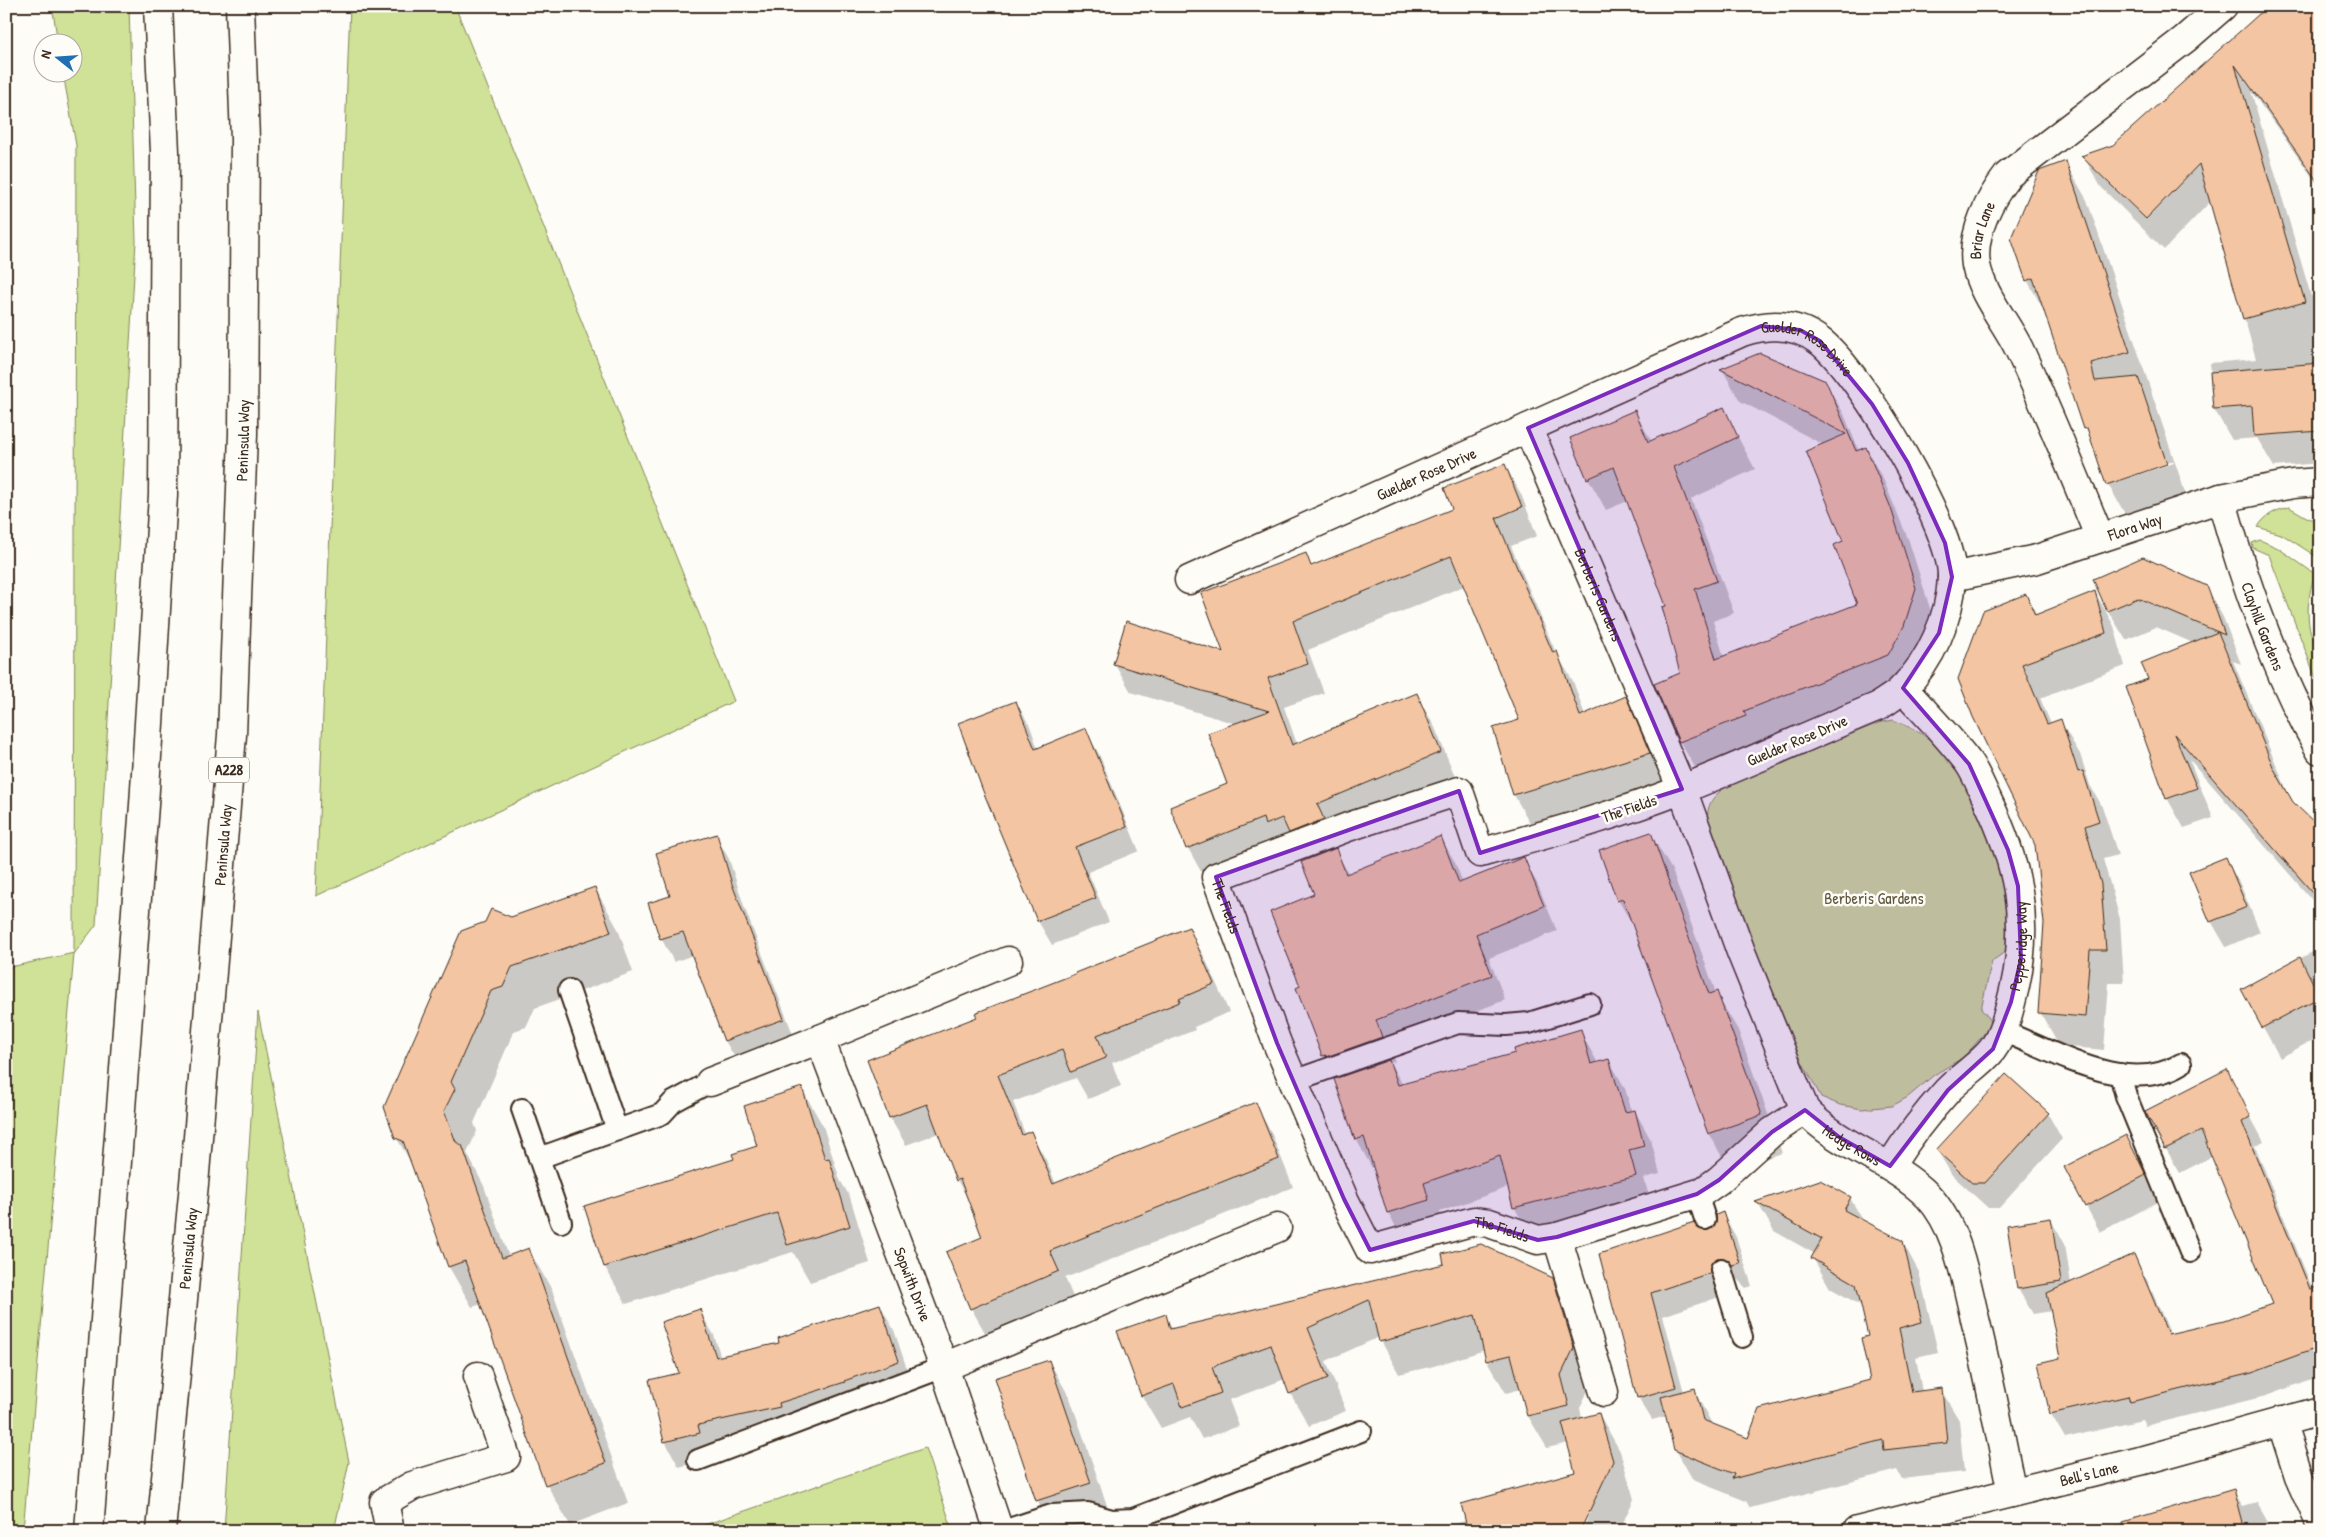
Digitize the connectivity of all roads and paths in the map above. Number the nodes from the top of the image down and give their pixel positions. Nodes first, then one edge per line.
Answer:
1 (158, 6) edge
2 (240, 6) edge
3 (2223, 6) edge
4 (1528, 428) junction
5 (2320, 482) edge
6 (2221, 498) junction
7 (2100, 538) junction
8 (1952, 577) junction
9 (1189, 580) dead end
10 (1903, 688) junction
11 (2320, 750) edge
12 (1682, 789) junction
13 (1008, 961) dead end
14 (569, 990) dead end
15 (1590, 1004) dead end
16 (2002, 1031) junction
17 (820, 1039) junction
18 (2181, 1064) dead end
19 (2120, 1074) junction
20 (1293, 1081) junction
21 (710, 1082) joint
22 (522, 1109) dead end
23 (1805, 1110) junction
24 (617, 1130) junction
25 (539, 1158) junction
26 (1890, 1166) junction
27 (561, 1222) dead end
28 (1277, 1228) dead end
29 (1557, 1237) junction
30 (2190, 1252) dead end
31 (1721, 1269) dead end
32 (1742, 1337) dead end
33 (944, 1367) junction
34 (478, 1376) dead end
35 (1604, 1392) dead end
36 (2320, 1411) edge
37 (2281, 1421) junction
38 (1362, 1431) dead end
39 (698, 1460) dead end
40 (2012, 1493) junction
41 (2320, 1524) edge
42 (89, 1531) edge
43 (161, 1531) edge
44 (390, 1531) edge
45 (1001, 1531) edge
46 (1857, 1531) edge

1 - 42 street
2 - 43 street, Peninsula Way / A228
3 - 7 street, Briar Lane
4 - 8 street, Guelder Rose Drive
4 - 9 street, Guelder Rose Drive
4 - 12 street, Berberis Gardens
5 - 6 street, Flora Way
6 - 7 street, Flora Way
6 - 11 street, Clayhill Gardens
7 - 8 street, Flora Way
8 - 10 street, Guelder Rose Drive
10 - 12 street, Guelder Rose Drive
10 - 16 street, Pepperidge Way
12 - 20 street, The Fields
12 - 23 street, Hedge Rows
13 - 17 street
14 - 24 lane
15 - 20 lane
16 - 19 lane
16 - 26 street, Pepperidge Way
17 - 21 street
17 - 33 street, Sopwith Drive
18 - 19 lane
19 - 30 lane
20 - 29 street, The Fields
21 - 24 lane
22 - 25 lane
23 - 26 street, Hedge Rows
23 - 29 street, The Fields
24 - 25 lane
25 - 27 lane
26 - 40 street, Hedge Rows
28 - 33 street
29 - 35 street
31 - 32 lane
33 - 39 lane
33 - 45 street, Sopwith Drive
34 - 44 street
36 - 37 street, Bell's Lane
37 - 40 street, Bell's Lane
37 - 41 street
38 - 45 lane
40 - 46 street, Bell's Lane

